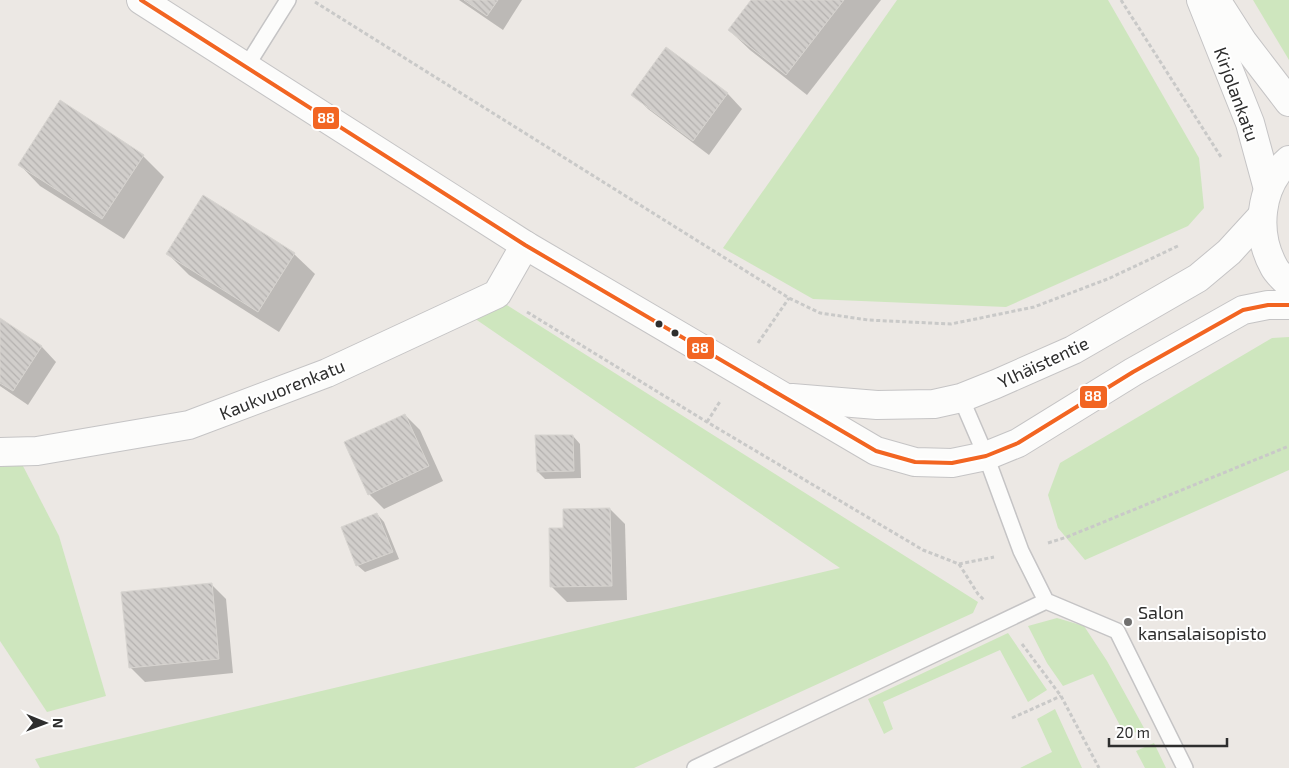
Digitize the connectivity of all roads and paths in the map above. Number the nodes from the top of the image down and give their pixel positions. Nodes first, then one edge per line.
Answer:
1 (141, 0) edge
2 (288, 0) edge
3 (312, 0) edge
4 (1121, 0) edge
5 (1201, 0) edge
6 (1216, 0) edge
7 (246, 67) junction
8 (1289, 102) edge
9 (1256, 143) junction
10 (1289, 160) edge
11 (1268, 189) junction
12 (1262, 216) junction
13 (1184, 243) dead end
14 (525, 245) junction
15 (1289, 284) edge
16 (1289, 305) edge
17 (786, 398) junction
18 (961, 398) junction
19 (0, 452) edge
20 (986, 456) junction
21 (958, 564) dead end
22 (1046, 601) junction
23 (1005, 620) junction
24 (1061, 696) junction
25 (1012, 718) dead end
26 (695, 768) edge
27 (1099, 768) edge
28 (1185, 768) edge

1 - 7 street, Ylhäistentie
2 - 7 lane
3 - 13 path
4 - 9 path
5 - 9 street, Kirjolankatu
6 - 8 street, Kirjolankatu
7 - 14 street, Ylhäistentie
9 - 11 street, Kirjolankatu
10 - 11 street
11 - 12 street
12 - 15 street
12 - 18 street, Ylhäistentie
14 - 17 street, Ylhäistentie
14 - 19 street, Kaukvuorenkatu
16 - 20 street, Ylhäistentie
17 - 18 street, Ylhäistentie
17 - 20 street, Ylhäistentie
18 - 20 lane
20 - 22 lane
21 - 23 path
22 - 23 lane
22 - 28 lane
23 - 24 path
23 - 26 lane
24 - 25 path
24 - 27 path

